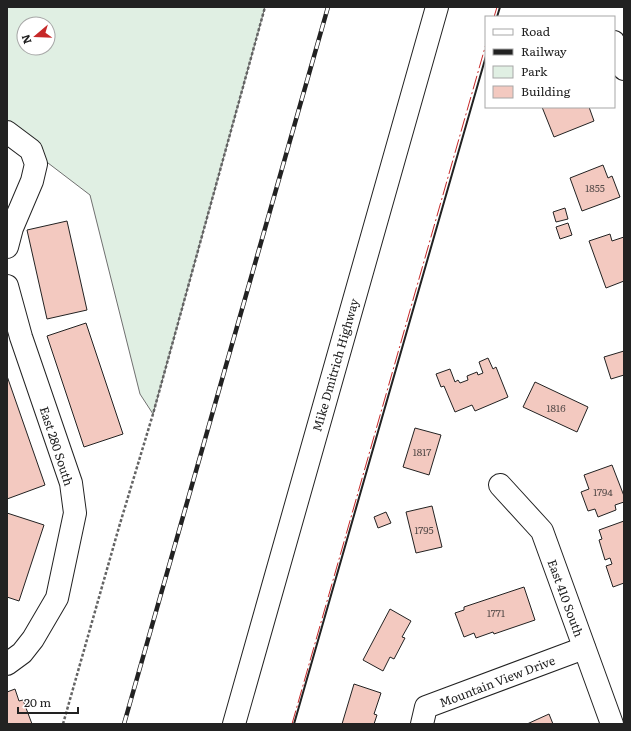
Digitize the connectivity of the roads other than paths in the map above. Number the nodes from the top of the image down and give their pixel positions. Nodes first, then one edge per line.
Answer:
1 (437, 7) edge
2 (615, 45) edge
3 (624, 69) edge
4 (7, 132) edge
5 (7, 247) edge
6 (7, 286) edge
7 (500, 485) dead end
8 (584, 648) junction
9 (7, 664) edge
10 (234, 724) edge
11 (422, 724) edge
12 (612, 724) edge

1 - 10 main road, Mike Dmitrich Highway
2 - 3 main road
4 - 5 main road
6 - 9 main road, East 280 South
7 - 8 main road, East 410 South
8 - 11 main road, Mountain View Drive
8 - 12 main road, East 410 South

